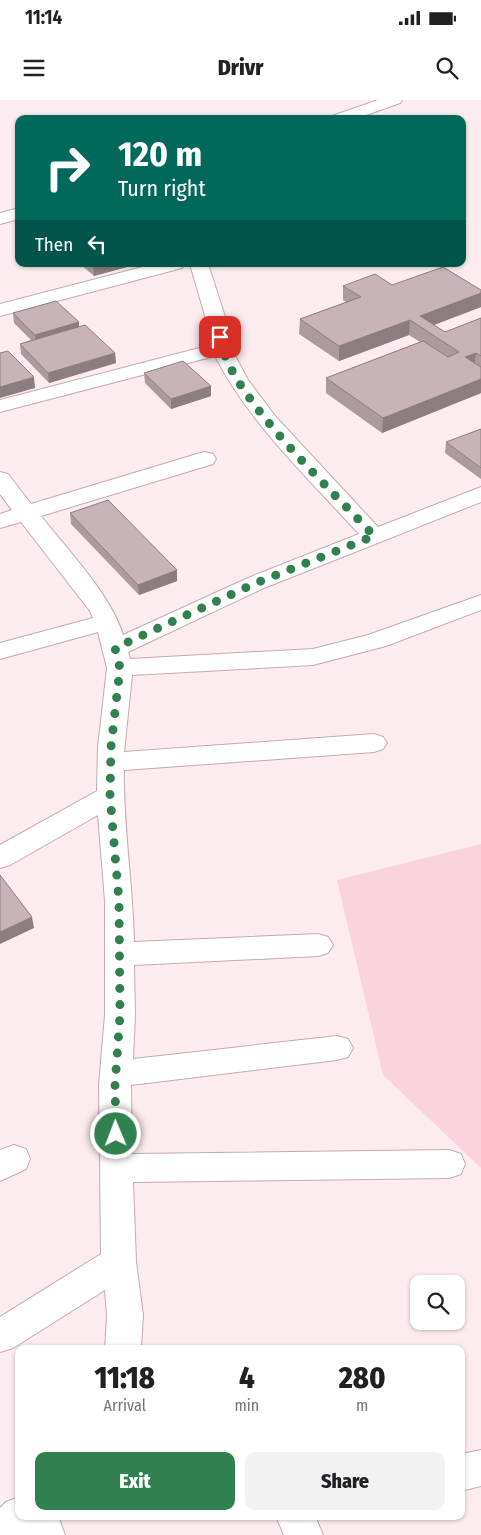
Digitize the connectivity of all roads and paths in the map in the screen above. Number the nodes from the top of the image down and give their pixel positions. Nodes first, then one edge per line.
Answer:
1 (394, 100) edge
2 (350, 115) edge
3 (15, 214) edge
4 (0, 219) edge
5 (164, 267) edge
6 (200, 267) edge
7 (0, 310) edge
8 (221, 348) junction
9 (0, 406) edge
10 (205, 459) dead end
11 (0, 479) edge
12 (481, 494) edge
13 (28, 514) junction
14 (0, 521) edge
15 (374, 536) junction
16 (481, 602) edge
17 (114, 646) junction
18 (0, 651) edge
19 (374, 743) dead end
20 (110, 762) junction
21 (110, 796) junction
22 (0, 858) edge
23 (318, 945) dead end
24 (120, 954) junction
25 (337, 1048) dead end
26 (116, 1074) junction
27 (449, 1164) dead end
28 (116, 1168) junction
29 (119, 1262) junction
30 (0, 1336) edge
31 (123, 1345) edge
32 (481, 1468) edge
33 (465, 1472) edge
34 (15, 1520) edge
35 (40, 1520) edge
36 (0, 1533) edge
37 (46, 1535) edge

1 - 2 street
3 - 4 street
5 - 7 street
6 - 8 street
8 - 9 street
8 - 15 street
10 - 13 street
11 - 13 street
12 - 15 street
13 - 14 street
13 - 17 street
15 - 17 street
16 - 17 street
17 - 18 street
17 - 20 street
19 - 20 street
20 - 21 street
21 - 22 street
21 - 24 street
23 - 24 street
24 - 26 street
25 - 26 street
26 - 28 street
27 - 28 street
28 - 29 street
29 - 30 street
29 - 31 street
32 - 33 street
34 - 36 street
35 - 37 street

